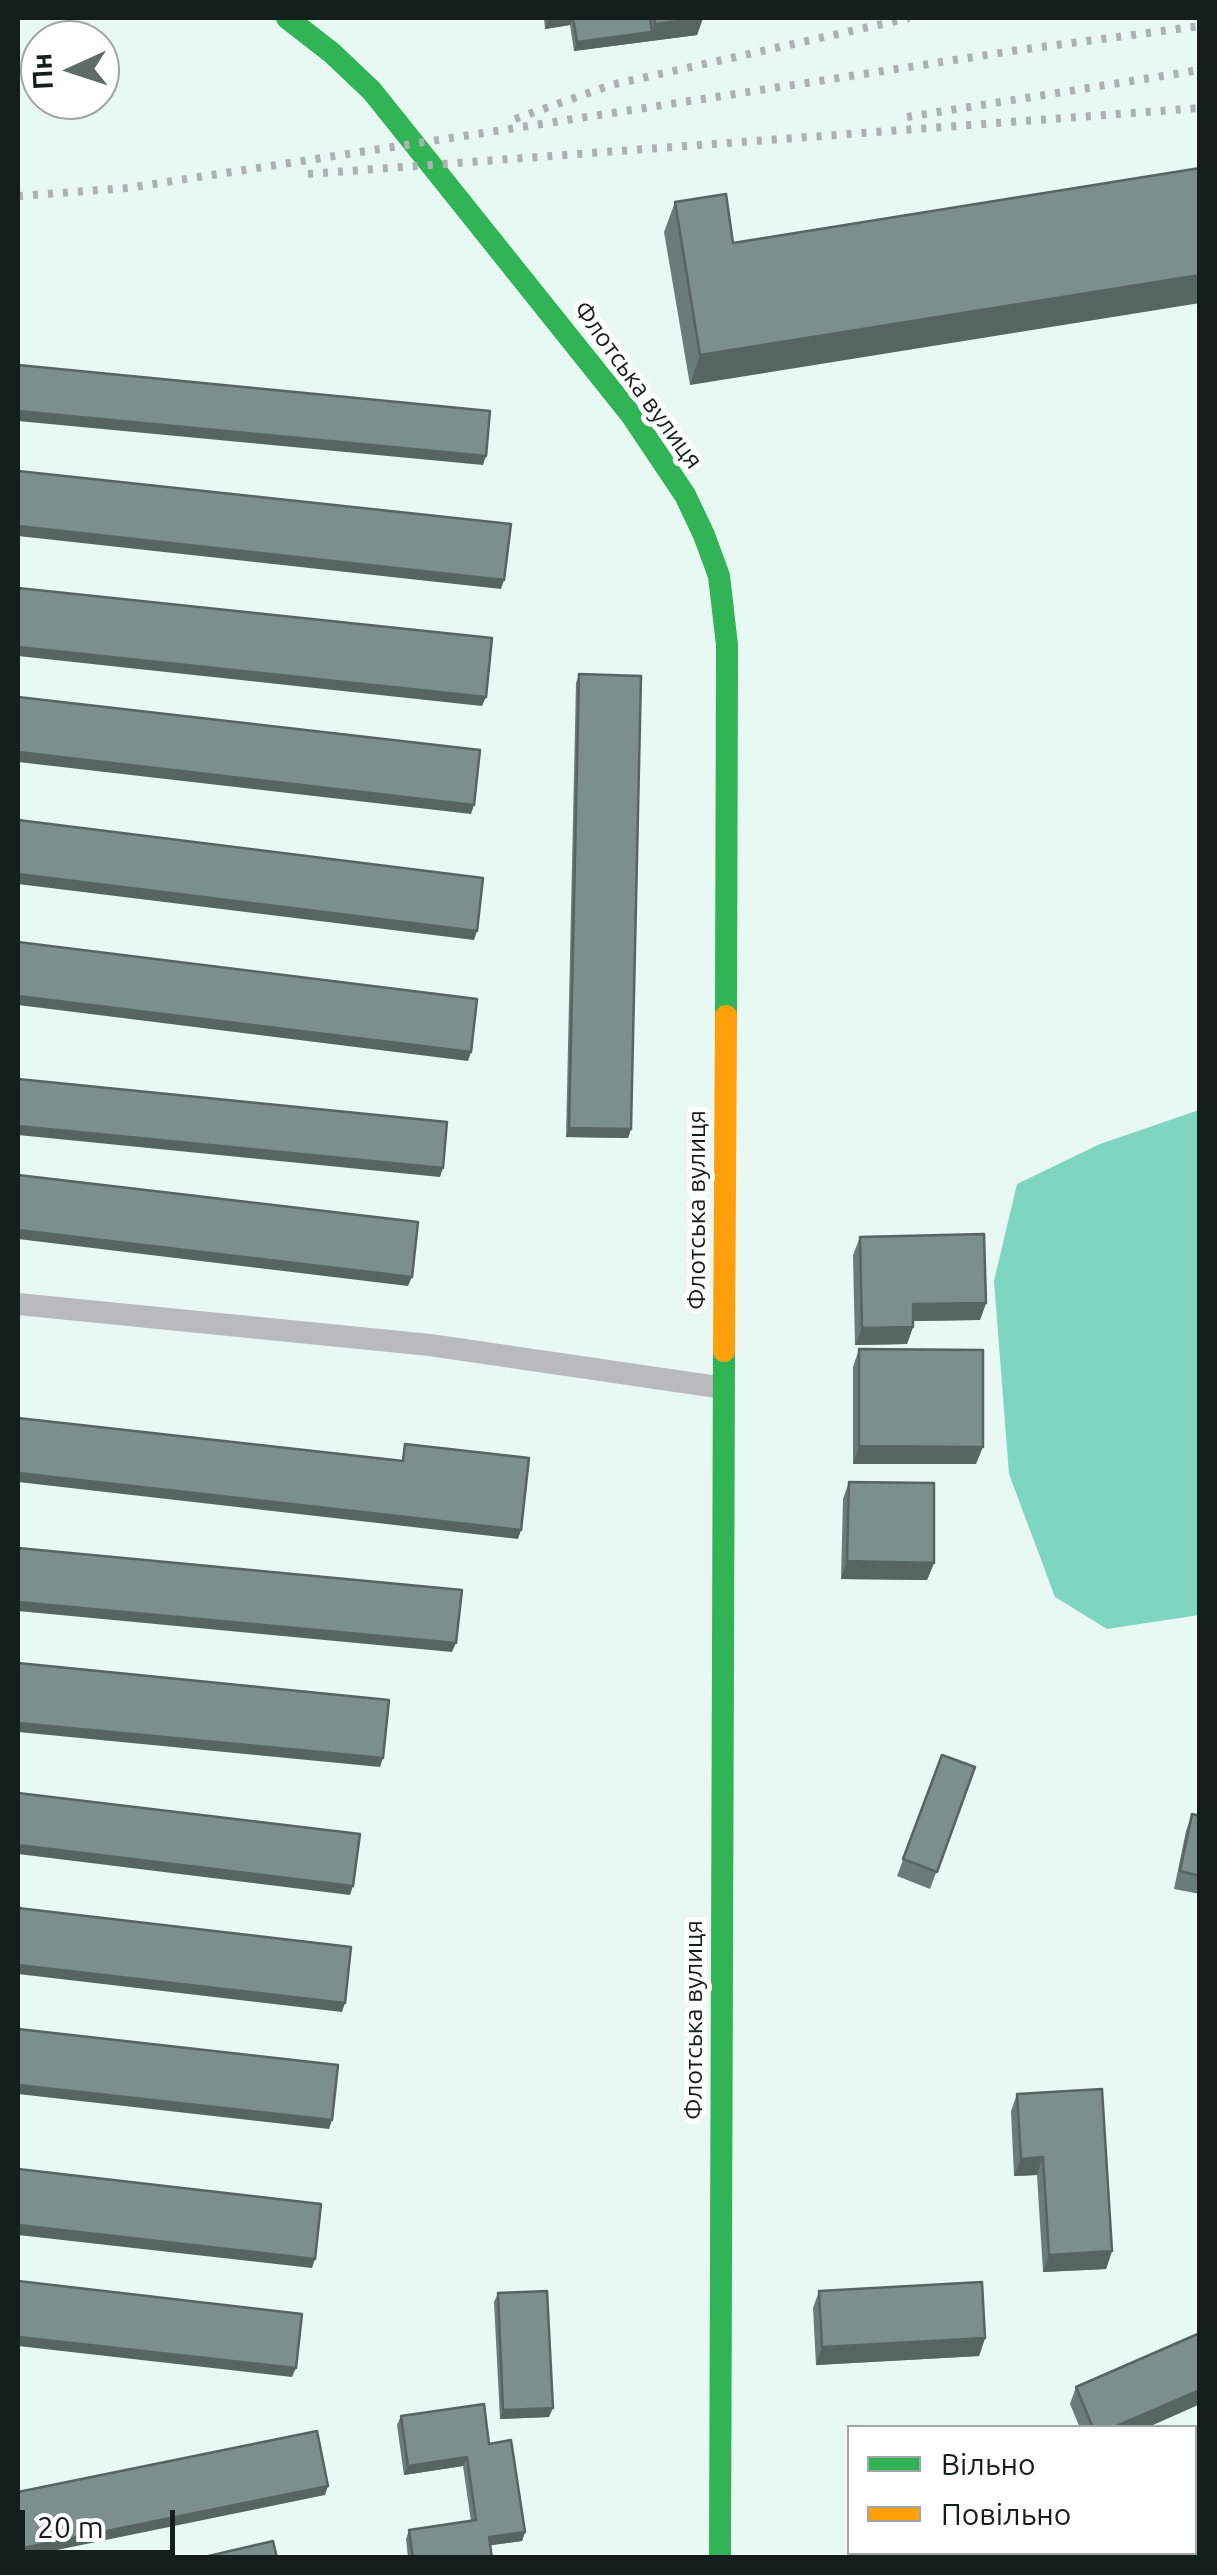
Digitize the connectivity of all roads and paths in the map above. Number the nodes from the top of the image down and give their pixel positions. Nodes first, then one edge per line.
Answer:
1 (297, 20) edge
2 (18, 1304) edge
3 (724, 1388) junction
4 (720, 2558) edge

1 - 3 street, Флотська вулиця
2 - 3 lane
3 - 4 street, Флотська вулиця

